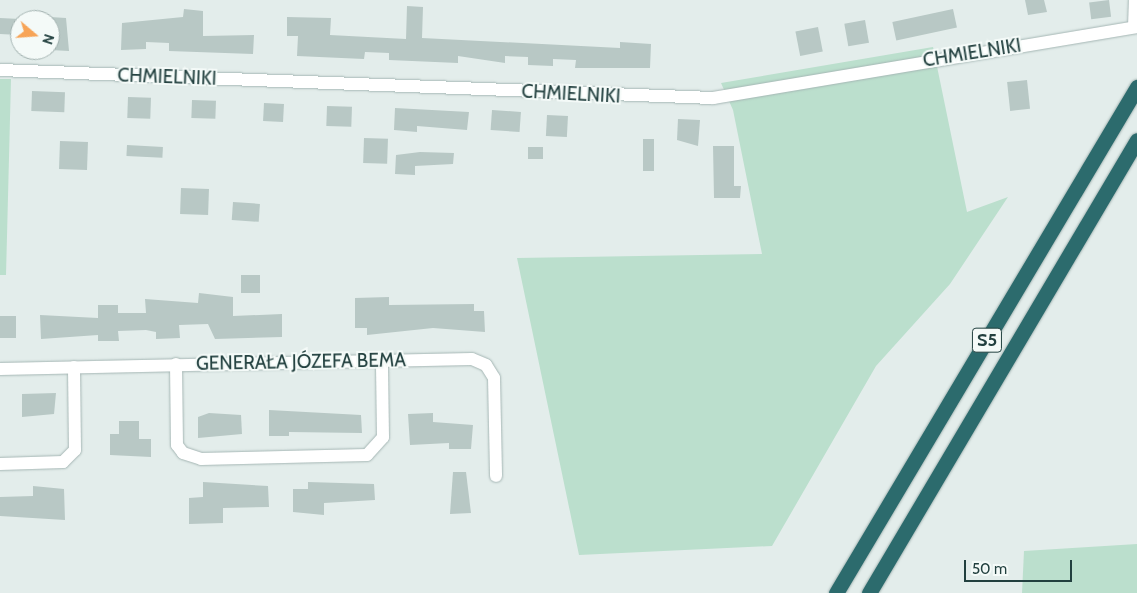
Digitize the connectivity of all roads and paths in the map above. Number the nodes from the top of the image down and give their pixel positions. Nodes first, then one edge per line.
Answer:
1 (1135, 0) edge
2 (1136, 27) edge
3 (0, 70) edge
4 (1137, 87) edge
5 (1137, 140) edge
6 (382, 362) junction
7 (176, 364) junction
8 (74, 367) junction
9 (0, 369) edge
10 (0, 464) edge
11 (496, 476) dead end
12 (836, 593) edge
13 (869, 593) edge

1 - 2 street
2 - 3 street, CHMIELNIKI
4 - 12 highway, S5
5 - 13 highway, S5
6 - 7 street, GENERAŁA JÓZEFA BEMA
6 - 7 street
6 - 11 street, GENERAŁA JÓZEFA BEMA
7 - 8 street, GENERAŁA JÓZEFA BEMA
8 - 9 street, GENERAŁA JÓZEFA BEMA
8 - 10 street

